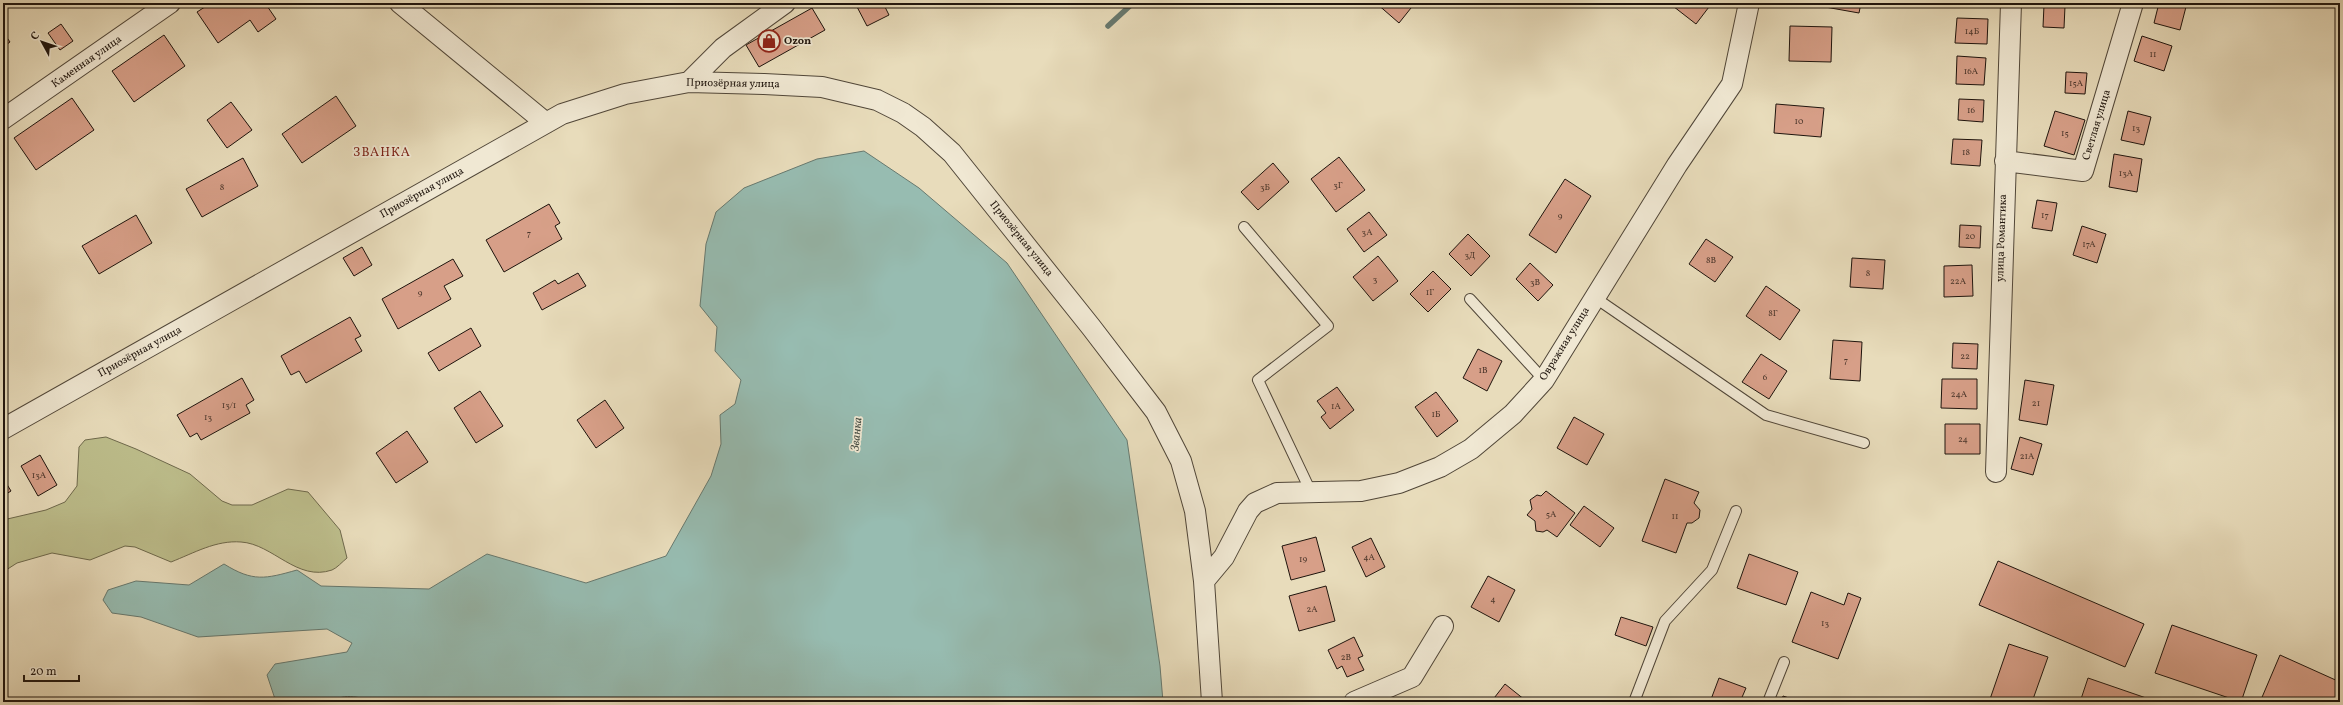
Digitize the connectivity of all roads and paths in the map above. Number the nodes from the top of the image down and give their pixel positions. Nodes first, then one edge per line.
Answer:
1 (170, 3) edge
2 (400, 3) edge
3 (785, 3) edge
4 (1749, 3) edge
5 (2010, 3) edge
6 (2133, 3) edge
7 (688, 82) junction
8 (3, 119) edge
9 (546, 123) junction
10 (2005, 161) junction
11 (1244, 227) dead end
12 (1594, 297) junction
13 (1470, 299) dead end
14 (1544, 380) junction
15 (3, 429) edge
16 (1864, 443) dead end
17 (1996, 472) dead end
18 (1310, 492) junction
19 (1736, 511) dead end
20 (1204, 581) junction
21 (1443, 626) dead end
22 (1784, 662) dead end
23 (1212, 702) edge
24 (1354, 702) edge
25 (1634, 702) edge
26 (1768, 702) edge

1 - 8 street, Каменная улица
2 - 9 street
3 - 7 street
4 - 12 street, Овражная улица
5 - 10 street, улица Романтика
6 - 10 street, Светлая улица
7 - 9 street, Приозёрная улица
7 - 20 street, Приозёрная улица
9 - 15 street, Приозёрная улица
10 - 17 street, улица Романтика
11 - 18 lane
12 - 14 street, Овражная улица
12 - 16 lane
13 - 14 lane
14 - 18 street, Овражная улица
18 - 20 street, Овражная улица
19 - 25 lane
20 - 23 street, Приозёрная улица
21 - 24 street
22 - 26 lane

